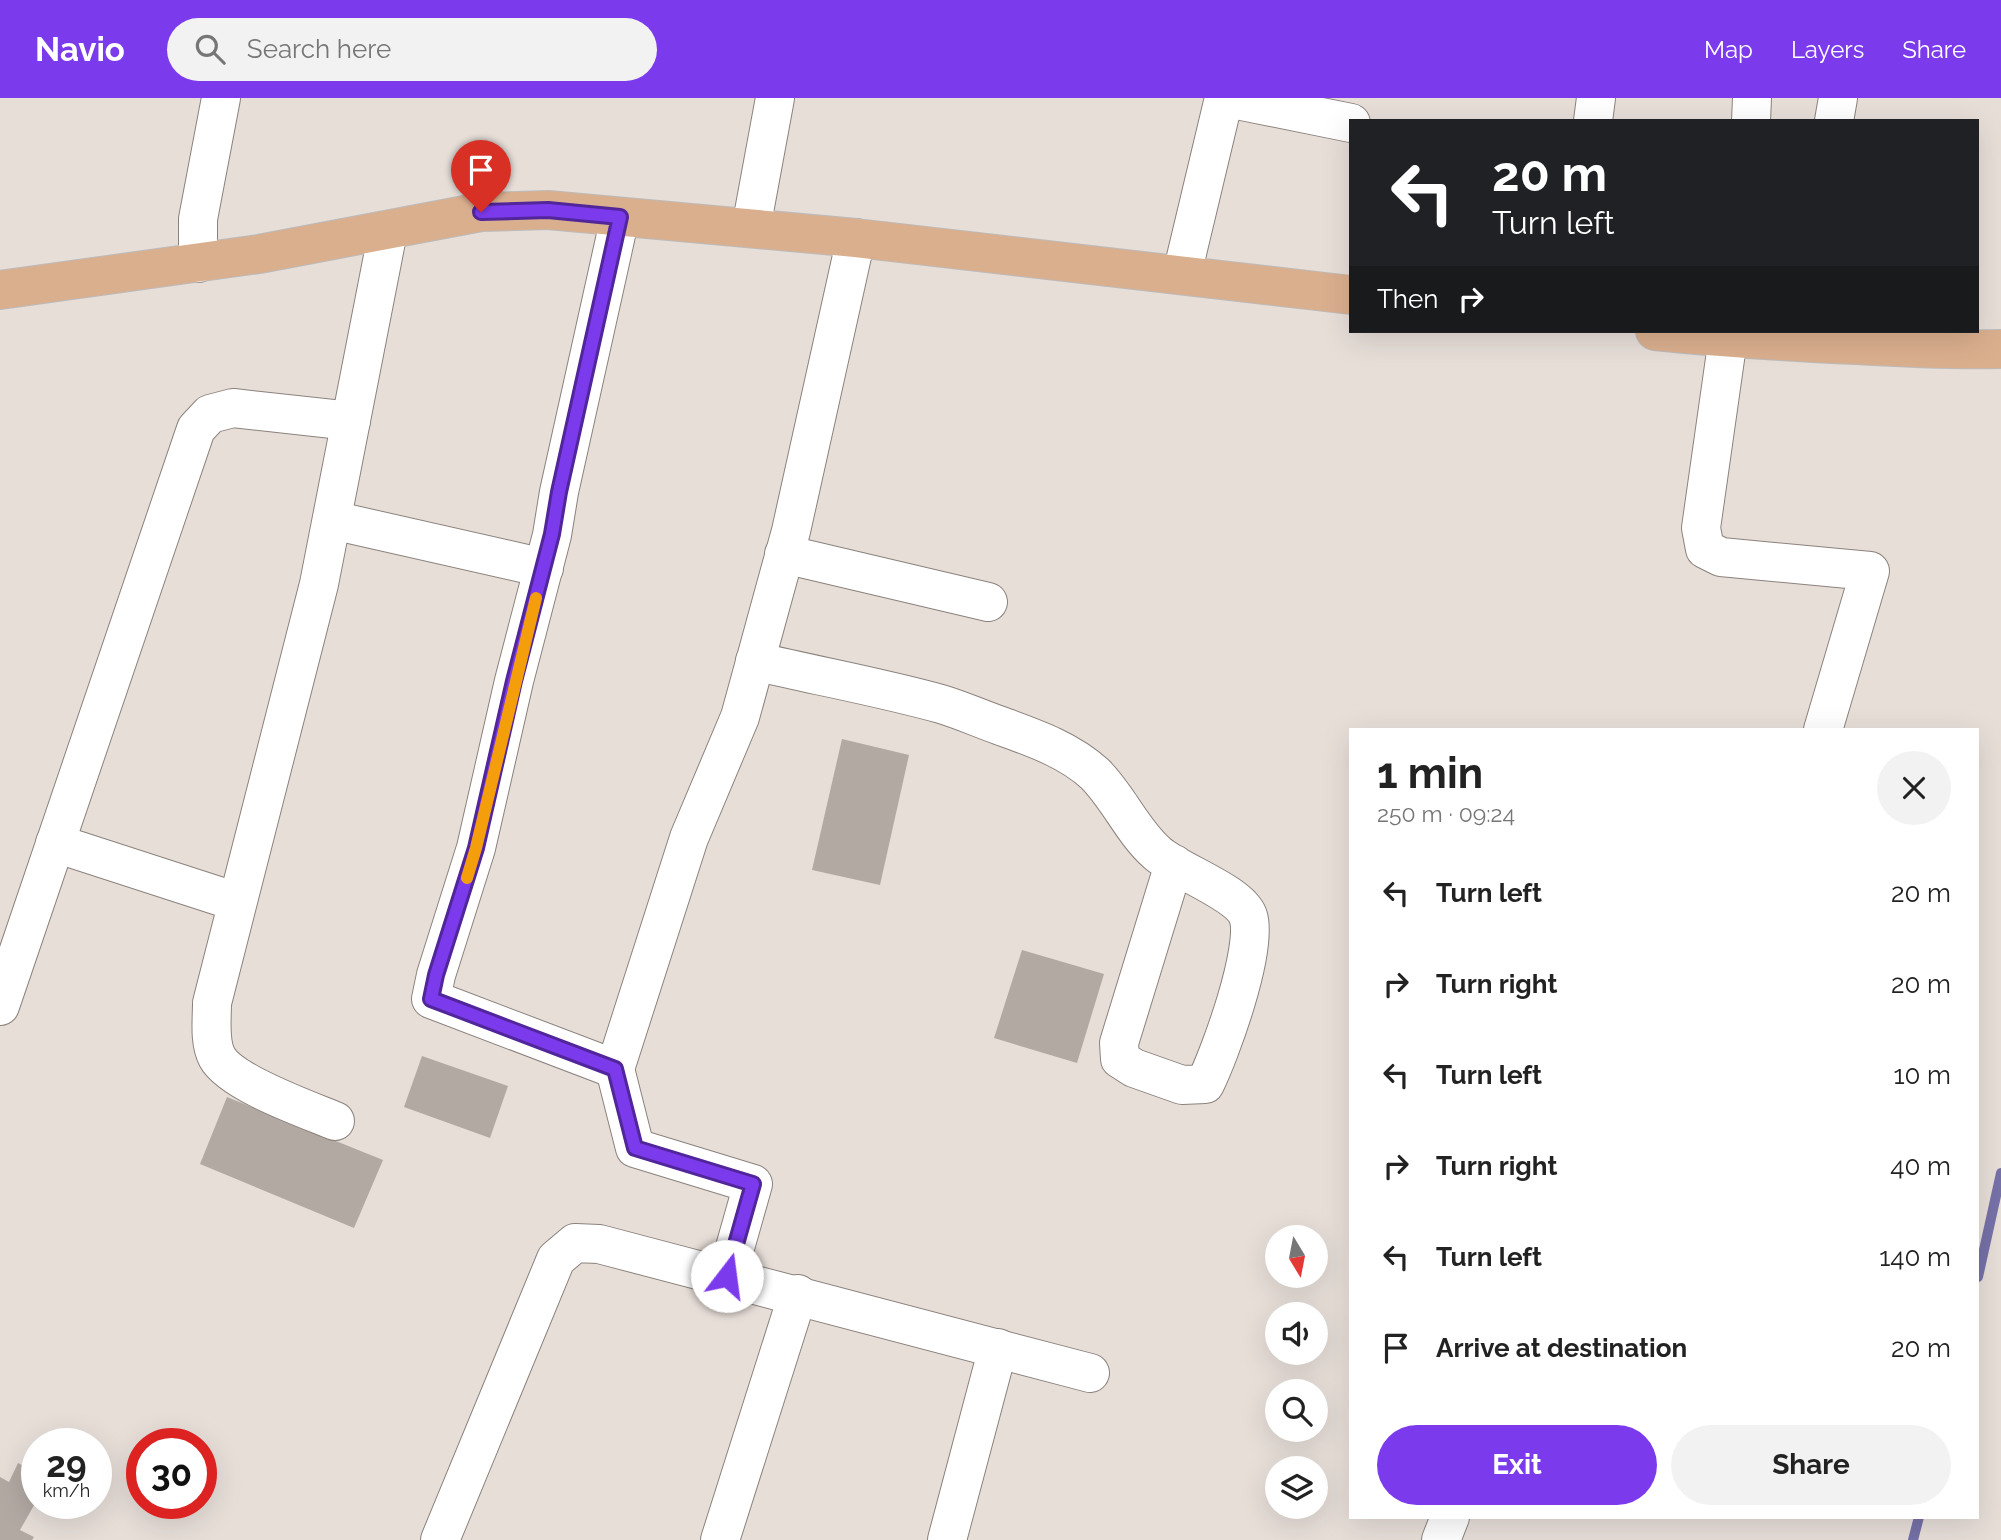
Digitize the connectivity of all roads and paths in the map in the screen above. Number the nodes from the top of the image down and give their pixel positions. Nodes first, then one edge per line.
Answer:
1 (221, 98) edge
2 (775, 98) edge
3 (1226, 98) edge
4 (1596, 98) edge
5 (1752, 98) edge
6 (1838, 98) edge
7 (1593, 119) edge
8 (1751, 119) edge
9 (1835, 119) edge
10 (1349, 123) edge
11 (620, 217) junction
12 (751, 228) junction
13 (388, 231) junction
14 (856, 238) junction
15 (198, 263) junction
16 (1182, 274) junction
17 (0, 290) edge
18 (1349, 295) edge
19 (1692, 333) edge
20 (1729, 335) edge
21 (1805, 337) edge
22 (2001, 349) edge
23 (351, 421) junction
24 (332, 520) junction
25 (784, 554) junction
26 (544, 568) junction
27 (988, 602) dead end
28 (755, 661) junction
29 (1824, 728) edge
30 (55, 843) junction
31 (1174, 864) junction
32 (237, 902) junction
33 (0, 1006) edge
34 (615, 1069) junction
35 (335, 1121) dead end
36 (727, 1276) junction
37 (798, 1294) junction
38 (998, 1348) junction
39 (1090, 1373) dead end
40 (1449, 1519) edge
41 (440, 1540) edge
42 (720, 1540) edge
43 (947, 1540) edge
44 (1441, 1540) edge

1 - 15 street
2 - 12 street
3 - 10 street
3 - 16 street
4 - 7 street
5 - 8 street
6 - 9 street
11 - 12 main road
11 - 13 main road
11 - 26 street
12 - 14 main road
13 - 15 main road
13 - 23 street
14 - 16 main road
14 - 25 street
15 - 17 main road
16 - 18 main road
19 - 20 main road
20 - 21 main road
20 - 29 street
21 - 22 main road
23 - 24 street
23 - 30 street
24 - 26 street
24 - 32 street
25 - 27 street
25 - 28 street
26 - 34 street
28 - 31 street
28 - 34 street
30 - 32 street
30 - 33 street
31 - 31 street
32 - 35 street
34 - 36 street
36 - 37 street
36 - 41 street
37 - 38 street
37 - 42 street
38 - 39 street
38 - 43 street
40 - 44 street

